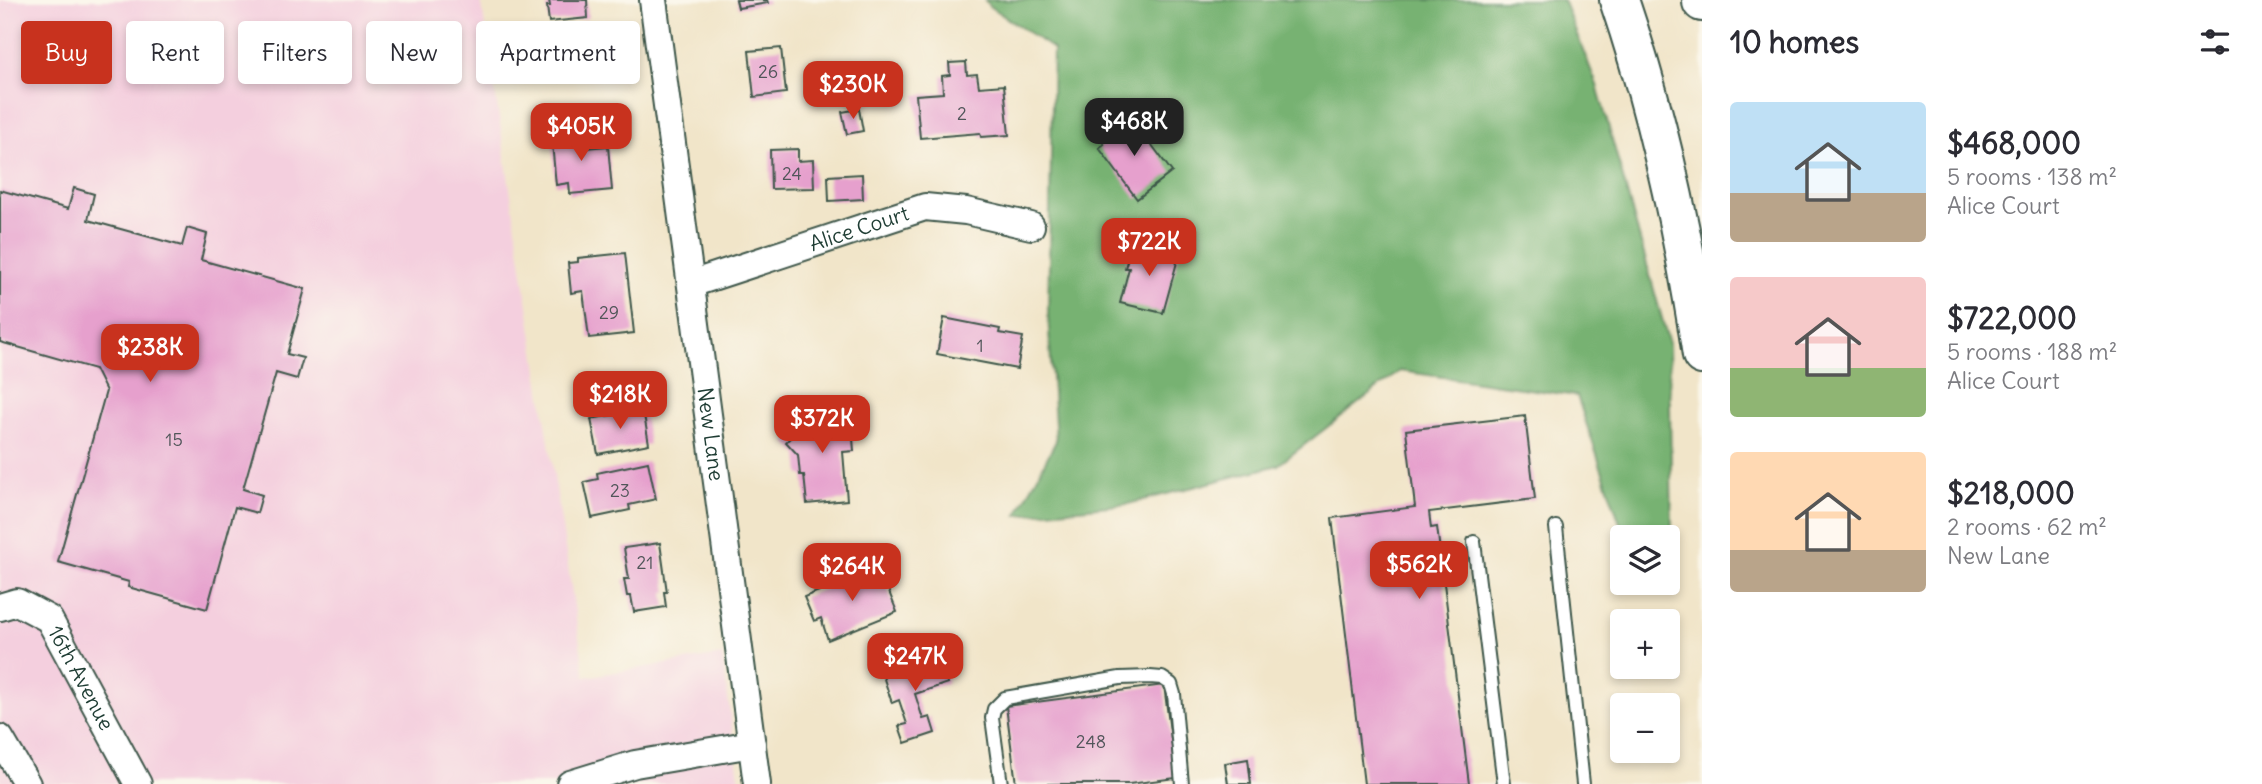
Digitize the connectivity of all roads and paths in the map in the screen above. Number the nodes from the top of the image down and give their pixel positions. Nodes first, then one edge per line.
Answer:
1 (653, 0) edge
2 (1619, 0) edge
3 (1031, 226) dead end
4 (691, 284) junction
5 (1702, 355) edge
6 (1556, 527) dead end
7 (1474, 542) dead end
8 (0, 607) edge
9 (0, 738) edge
10 (752, 744) junction
11 (27, 784) edge
12 (138, 784) edge
13 (570, 784) edge
14 (758, 784) edge
15 (1001, 784) edge
16 (1182, 784) edge
17 (1504, 784) edge
18 (1583, 784) edge

1 - 4 street, New Lane
2 - 5 highway
3 - 4 street, Alice Court
4 - 10 street, New Lane
6 - 18 lane
7 - 17 lane
8 - 12 street, 16th Avenue
9 - 11 street
10 - 13 street
10 - 14 street, New Lane
15 - 16 lane

